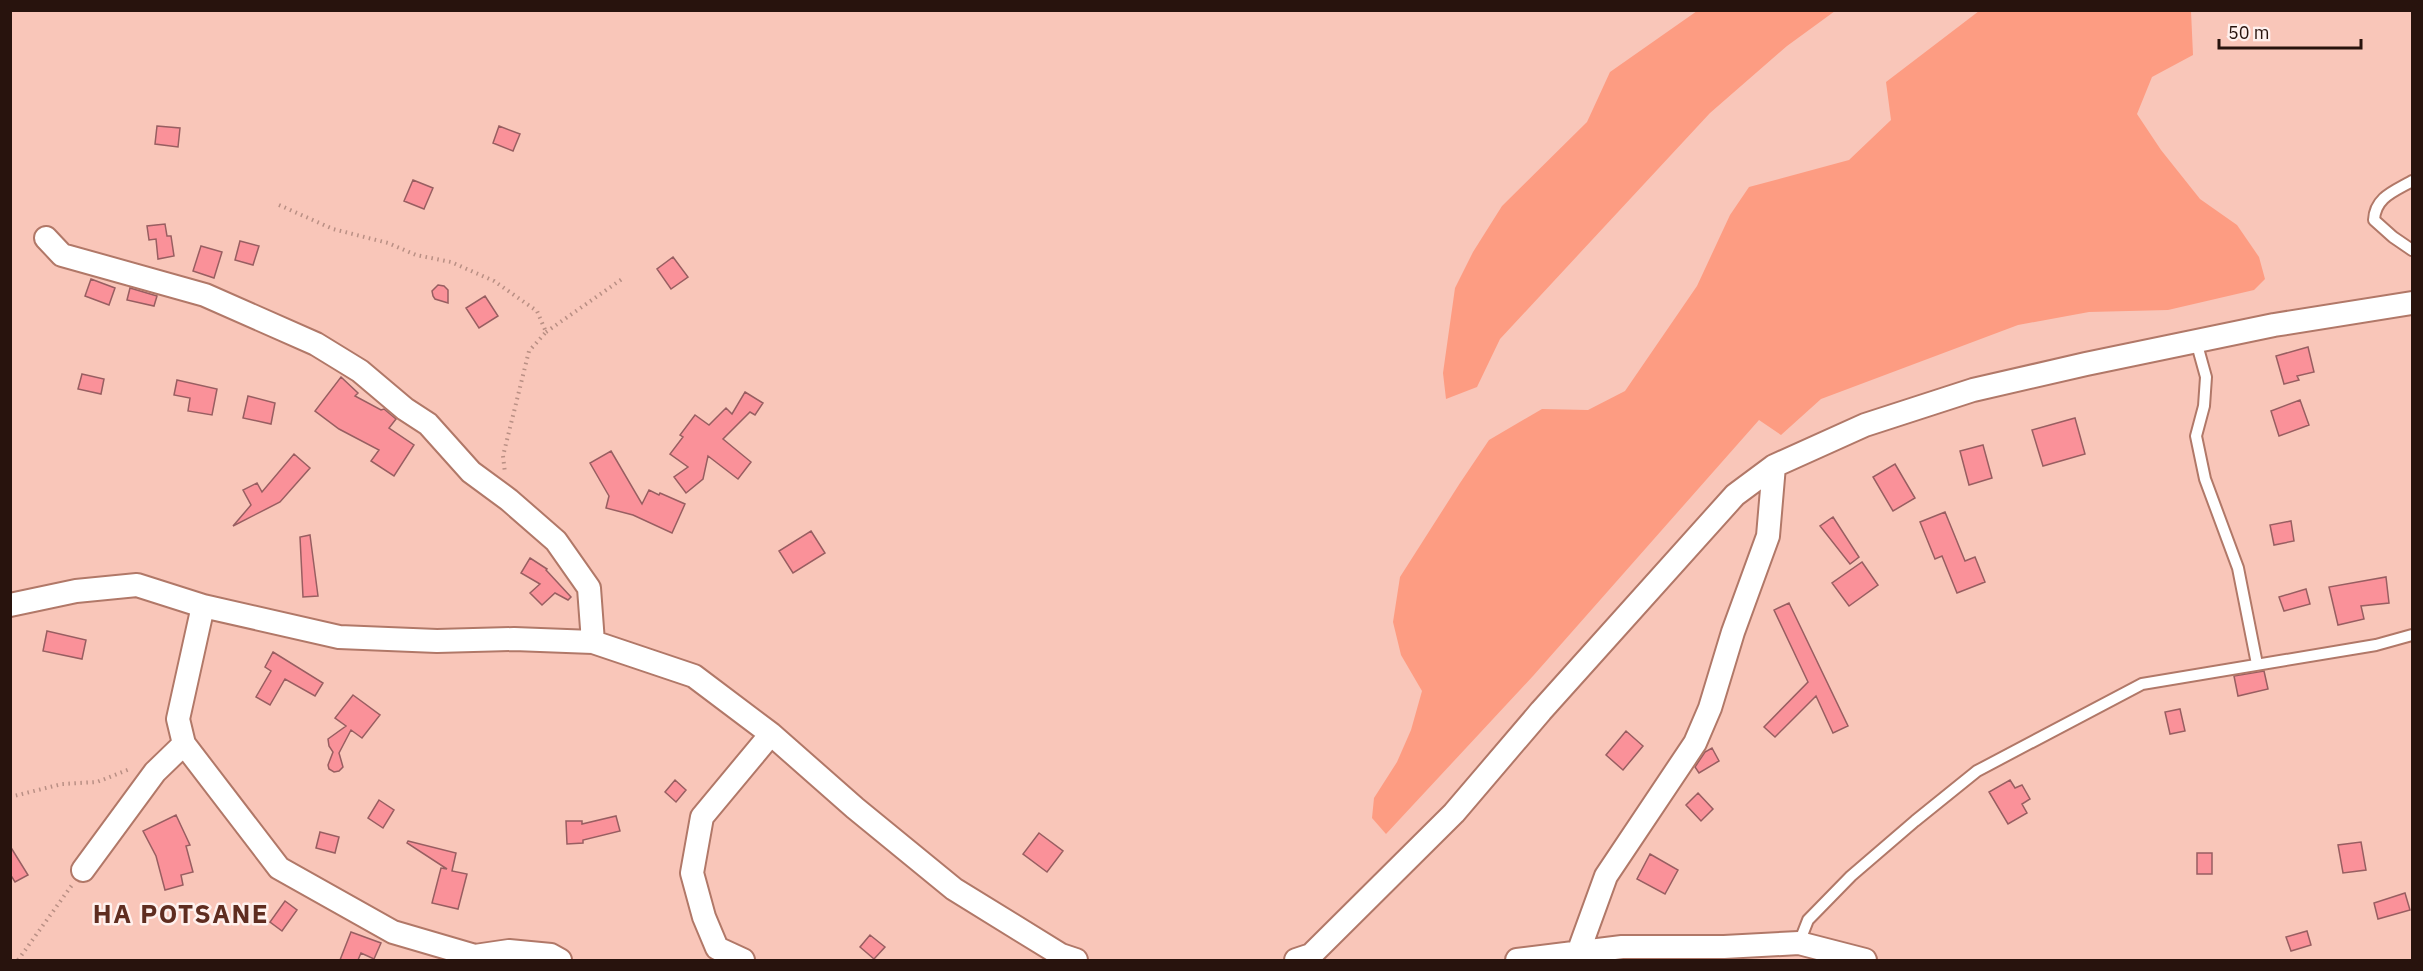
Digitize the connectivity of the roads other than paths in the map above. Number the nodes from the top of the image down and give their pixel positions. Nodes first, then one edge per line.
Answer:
1 (2412, 181) edge
2 (46, 238) dead end
3 (2412, 250) edge
4 (2412, 303) edge
5 (2196, 341) junction
6 (1774, 466) junction
7 (10, 605) edge
8 (203, 606) junction
9 (2412, 635) edge
10 (593, 642) junction
11 (2257, 664) junction
12 (771, 734) junction
13 (184, 744) junction
14 (83, 870) road end
15 (1799, 943) junction
16 (1578, 953) junction
17 (1719, 954) edge
18 (560, 960) edge
19 (743, 960) edge
20 (1076, 960) edge
21 (1296, 960) edge
22 (1517, 960) edge
23 (1865, 960) edge

1 - 3 lane
2 - 10 street
4 - 5 street
5 - 6 street
5 - 11 lane
6 - 16 street
6 - 21 street
7 - 8 street
8 - 10 street
8 - 13 street
9 - 11 lane
10 - 12 street
11 - 15 lane
12 - 19 street
12 - 20 street
13 - 14 street
13 - 18 street
15 - 17 street
15 - 23 street
16 - 17 street
16 - 22 street

